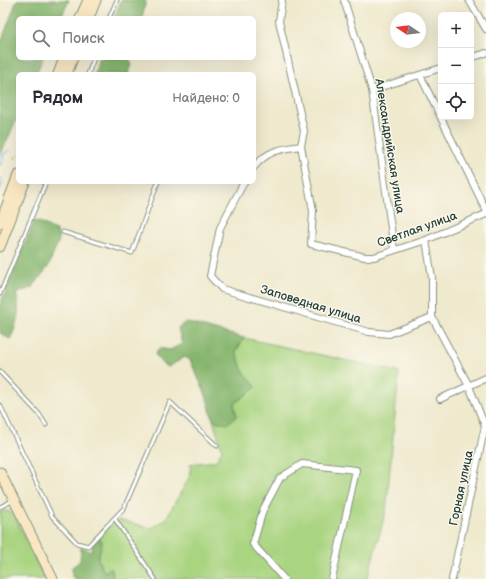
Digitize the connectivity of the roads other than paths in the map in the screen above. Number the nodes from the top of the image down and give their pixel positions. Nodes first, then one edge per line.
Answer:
1 (88, 0) edge
2 (96, 0) edge
3 (117, 0) edge
4 (282, 0) edge
5 (344, 0) edge
6 (469, 0) edge
7 (81, 16) edge
8 (90, 16) edge
9 (110, 16) edge
10 (486, 29) edge
11 (486, 53) edge
12 (474, 57) edge
13 (63, 60) edge
14 (72, 60) edge
15 (93, 60) edge
16 (438, 69) edge
17 (59, 72) edge
18 (68, 72) edge
19 (89, 72) edge
20 (420, 75) junction
21 (372, 90) junction
22 (301, 146) junction
23 (256, 164) edge
24 (16, 180) edge
25 (24, 184) edge
26 (45, 184) edge
27 (157, 184) edge
28 (243, 184) edge
29 (486, 210) edge
30 (486, 214) edge
31 (0, 223) edge
32 (63, 232) dead end
33 (426, 240) junction
34 (0, 247) edge
35 (394, 250) junction
36 (0, 294) edge
37 (432, 317) junction
38 (0, 372) edge
39 (486, 378) edge
40 (469, 386) junction
41 (440, 399) dead end
42 (0, 405) edge
43 (46, 425) dead end
44 (217, 446) dead end
45 (478, 460) junction
46 (486, 461) edge
47 (0, 472) edge
48 (14, 500) junction
49 (0, 507) edge
50 (115, 519) junction
51 (53, 579) edge
52 (155, 579) edge
53 (284, 579) edge
54 (332, 579) edge
55 (452, 579) edge

1 - 7 main road
2 - 8 main road
3 - 9 lane
4 - 22 street
5 - 21 street, Александрийская улица
6 - 10 street
11 - 12 street
13 - 17 main road
14 - 18 main road
15 - 19 lane
16 - 20 street
20 - 21 street
20 - 29 street
21 - 35 street, Александрийская улица
22 - 23 street
22 - 35 street, Светлая улица
24 - 31 main road
25 - 34 main road
26 - 36 lane
27 - 32 lane
28 - 37 street, Заповедная улица
30 - 33 street, Светлая улица
33 - 35 street, Светлая улица
33 - 37 street
37 - 40 street, Горная улица
38 - 43 lane
39 - 40 street
40 - 41 street
40 - 45 street, Горная улица
42 - 50 lane
44 - 50 lane
45 - 46 street
45 - 55 street, Горная улица
47 - 48 main road
48 - 49 lane
48 - 51 main road
50 - 52 lane
53 - 54 street

